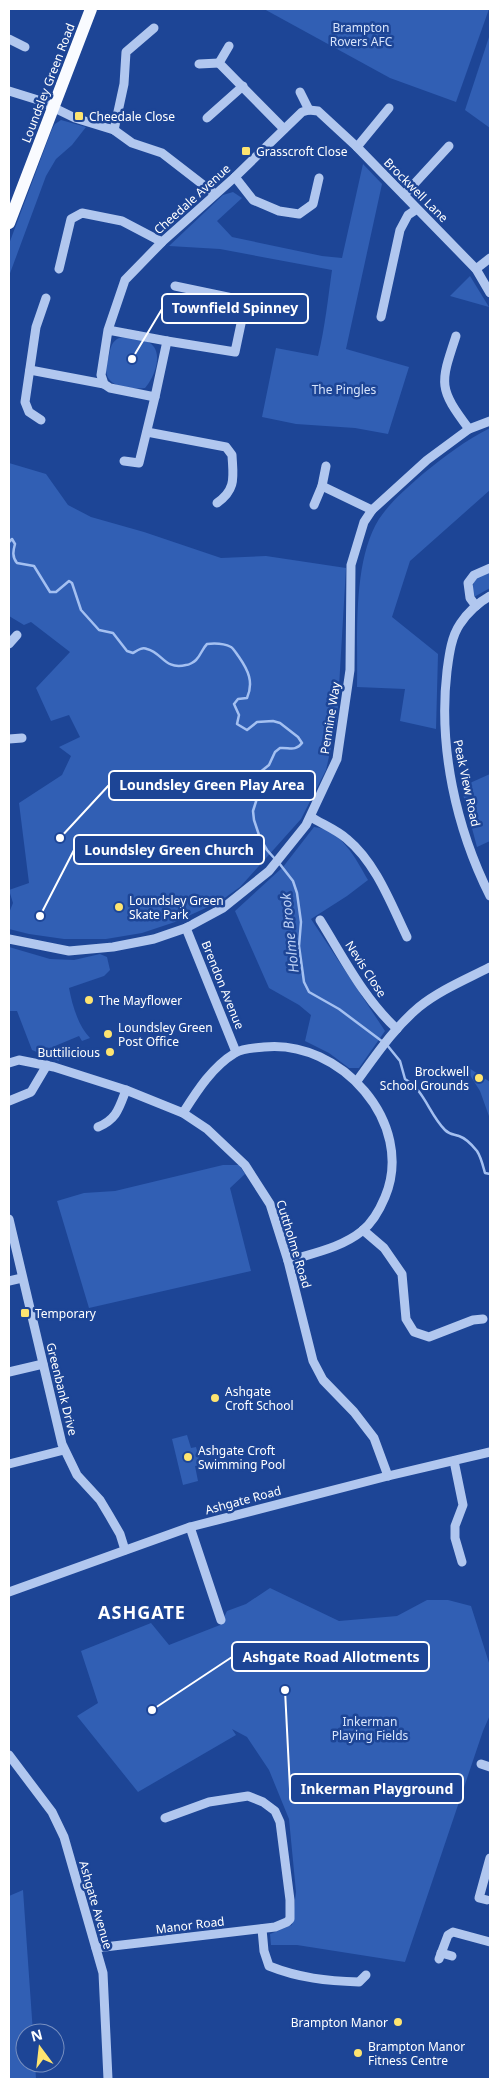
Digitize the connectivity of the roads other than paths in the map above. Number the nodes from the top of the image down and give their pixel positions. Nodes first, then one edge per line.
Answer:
1 (91, 9) edge
2 (154, 28) dead end
3 (9, 39) edge
4 (229, 46) dead end
5 (25, 47) dead end
6 (219, 63) junction
7 (199, 64) dead end
8 (244, 86) junction
9 (9, 91) edge
10 (300, 92) dead end
11 (52, 108) junction
12 (388, 108) dead end
13 (313, 110) junction
14 (208, 118) dead end
15 (284, 129) junction
16 (114, 130) junction
17 (449, 146) dead end
18 (357, 147) junction
19 (236, 177) junction
20 (319, 178) dead end
21 (215, 194) junction
22 (404, 195) junction
23 (417, 209) junction
24 (9, 223) edge
25 (162, 242) junction
26 (490, 258) edge
27 (59, 269) dead end
28 (476, 269) junction
29 (175, 286) dead end
30 (490, 293) edge
31 (46, 298) dead end
32 (246, 300) junction
33 (284, 308) dead end
34 (381, 317) dead end
35 (108, 330) junction
36 (456, 336) dead end
37 (167, 341) junction
38 (30, 370) junction
39 (104, 384) junction
40 (155, 397) junction
41 (41, 420) dead end
42 (490, 421) edge
43 (470, 430) junction
44 (147, 432) junction
45 (124, 460) dead end
46 (326, 466) dead end
47 (322, 486) junction
48 (217, 503) dead end
49 (314, 505) dead end
50 (372, 510) junction
51 (490, 568) edge
52 (490, 596) edge
53 (476, 606) junction
54 (17, 635) dead end
55 (9, 644) edge
56 (22, 738) dead end
57 (9, 739) edge
58 (311, 817) junction
59 (490, 896) edge
60 (320, 920) dead end
61 (186, 928) junction
62 (407, 937) dead end
63 (9, 939) edge
64 (490, 967) edge
65 (397, 1029) junction
66 (236, 1052) junction
67 (9, 1063) edge
68 (47, 1065) junction
69 (357, 1081) junction
70 (126, 1090) junction
71 (9, 1101) edge
72 (183, 1113) junction
73 (98, 1126) dead end
74 (9, 1219) edge
75 (363, 1230) junction
76 (288, 1261) junction
77 (22, 1278) junction
78 (9, 1281) edge
79 (483, 1319) dead end
80 (42, 1364) junction
81 (9, 1372) edge
82 (64, 1450) junction
83 (490, 1452) edge
84 (454, 1461) junction
85 (9, 1464) edge
86 (388, 1476) junction
87 (190, 1527) junction
88 (125, 1550) junction
89 (462, 1562) dead end
90 (9, 1592) edge
91 (221, 1620) dead end
92 (9, 1755) edge
93 (165, 1818) dead end
94 (490, 1858) edge
95 (475, 1908) dead end
96 (262, 1929) junction
97 (490, 1942) edge
98 (96, 1948) junction
99 (452, 1956) dead end
100 (366, 1975) dead end
101 (108, 2079) edge

1 - 11 main road, Loundsley Green Road
2 - 16 street
3 - 5 street
4 - 6 street
6 - 7 street
6 - 8 street
8 - 14 street
8 - 15 street
9 - 11 street
10 - 13 street, Brockwell Lane
11 - 16 street
11 - 24 main road, Loundsley Green Road
12 - 18 street
13 - 15 street, Cheedale Avenue
13 - 18 street, Brockwell Lane
15 - 19 street, Cheedale Avenue
16 - 21 street
17 - 22 street
18 - 22 street, Brockwell Lane
19 - 20 street
19 - 21 street, Cheedale Avenue
21 - 25 street, Cheedale Avenue
22 - 23 street, Brockwell Lane
23 - 28 street, Brockwell Lane
23 - 34 street
25 - 27 street
25 - 35 street, Cheedale Avenue
26 - 28 street
28 - 30 street, Brockwell Lane
29 - 32 street
31 - 38 street
32 - 33 street
32 - 37 street
35 - 37 street
35 - 39 street, Cheedale Avenue
36 - 43 street
37 - 40 street
38 - 39 street
38 - 41 street
39 - 40 street
40 - 44 street
42 - 43 street, Pennine Way
43 - 50 street, Pennine Way
44 - 45 street
44 - 48 street
46 - 47 street
47 - 49 street
47 - 50 street
50 - 58 street, Pennine Way
51 - 53 street
52 - 53 street, Peak View Road
53 - 59 street, Peak View Road
54 - 55 street
56 - 57 street
58 - 61 street, Pennine Way
58 - 62 street
60 - 65 street, Nevis Close
61 - 63 street, Pennine Way
61 - 66 street, Brendon Avenue
64 - 65 street
65 - 69 street
66 - 69 street
66 - 72 street
67 - 68 street, Cuttholme Road
68 - 70 street, Cuttholme Road
68 - 71 street
69 - 75 street
70 - 72 street, Cuttholme Road
70 - 73 street
72 - 76 street, Cuttholme Road
74 - 77 street, Greenbank Drive
75 - 76 street
75 - 79 street
76 - 86 street, Cuttholme Road
77 - 78 street
77 - 80 street, Greenbank Drive
80 - 81 street
80 - 82 street, Greenbank Drive
82 - 85 street
82 - 88 street, Greenbank Drive
83 - 84 street, Ashgate Road
84 - 86 street, Ashgate Road
84 - 89 street
86 - 87 street, Ashgate Road
87 - 88 street, Ashgate Road
87 - 91 street
88 - 90 street, Ashgate Road
92 - 98 street, Ashgate Avenue
93 - 96 street, Manor Road
94 - 95 street
96 - 98 street, Manor Road
96 - 100 street
97 - 99 street
98 - 101 street, Ashgate Avenue

